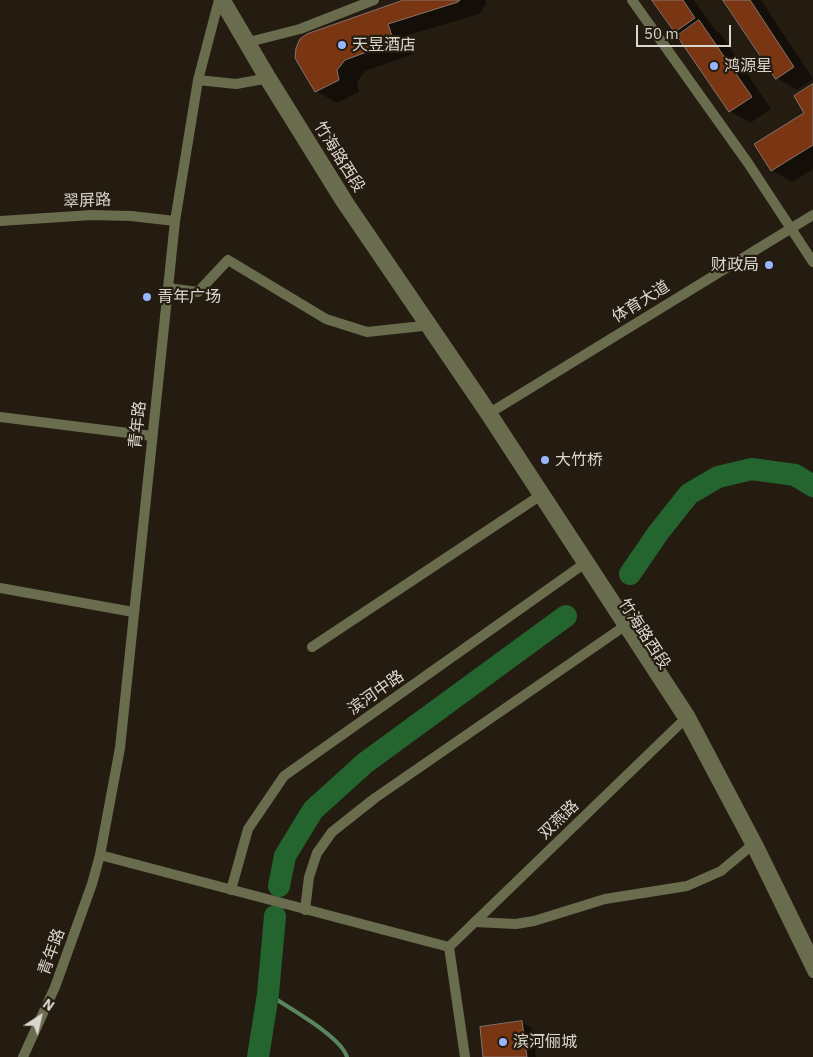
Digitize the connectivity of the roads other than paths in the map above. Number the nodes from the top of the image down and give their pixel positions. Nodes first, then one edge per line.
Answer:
1 (374, 0) edge
2 (632, 0) edge
3 (221, 1) edge
4 (247, 42) junction
5 (268, 79) junction
6 (198, 80) junction
7 (813, 215) edge
8 (175, 220) junction
9 (0, 221) edge
10 (790, 228) junction
11 (813, 262) edge
12 (168, 288) junction
13 (429, 326) junction
14 (489, 414) junction
15 (0, 417) edge
16 (152, 436) junction
17 (542, 494) junction
18 (586, 563) junction
19 (0, 588) edge
20 (133, 612) junction
21 (626, 625) junction
22 (312, 647) dead end
23 (687, 718) junction
24 (754, 845) junction
25 (100, 855) junction
26 (230, 890) junction
27 (305, 910) junction
28 (475, 922) junction
29 (450, 947) junction
30 (813, 956) edge
31 (813, 973) edge
32 (23, 1057) edge
33 (465, 1057) edge

1 - 4 street
2 - 10 street
3 - 4 street, 竹海路西段
3 - 6 street, 青年路
4 - 5 street, 竹海路西段
5 - 6 street
5 - 13 street, 竹海路西段
6 - 8 street, 青年路
7 - 10 street, 体育大道
8 - 9 street, 翠屏路
8 - 12 street, 青年路
10 - 11 street
10 - 14 street, 体育大道
12 - 13 street
12 - 16 street, 青年路
13 - 14 street, 竹海路西段
14 - 17 street, 竹海路西段
15 - 16 street
16 - 20 street, 青年路
17 - 18 street, 竹海路西段
17 - 22 street
18 - 21 street, 竹海路西段
18 - 26 street, 滨河中路
19 - 20 street
20 - 25 street, 青年路
21 - 23 street, 竹海路西段
21 - 27 street
23 - 24 street, 竹海路西段
23 - 28 street, 双燕路
24 - 28 street
24 - 30 street, 竹海路西段
24 - 31 street, 竹海路西段
25 - 26 street
25 - 32 street, 青年路
26 - 27 street
27 - 29 street
28 - 29 street, 双燕路
29 - 33 street

